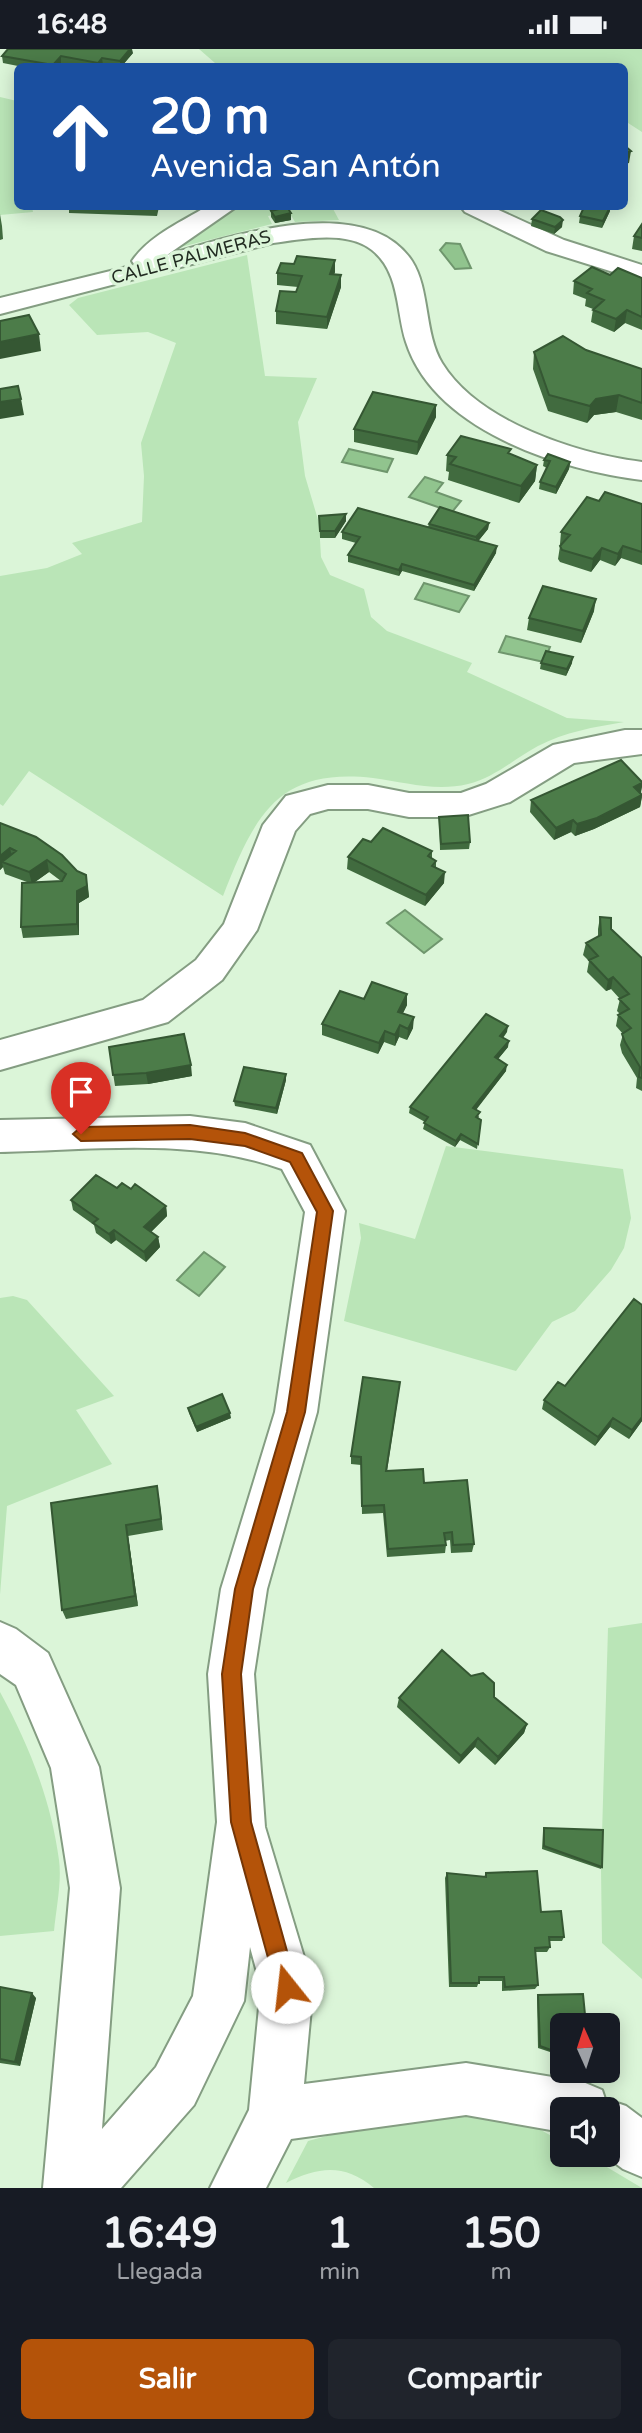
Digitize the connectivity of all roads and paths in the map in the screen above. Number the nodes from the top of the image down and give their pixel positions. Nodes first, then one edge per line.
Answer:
1 (218, 210) edge
2 (479, 210) edge
3 (642, 273) edge
4 (130, 274) junction
5 (0, 306) edge
6 (642, 471) edge
7 (642, 743) edge
8 (0, 1055) edge
9 (0, 1136) edge
10 (0, 1645) edge
11 (241, 1822) junction
12 (550, 2103) edge
13 (275, 2115) junction
14 (620, 2134) edge
15 (642, 2150) edge
16 (71, 2188) edge
17 (85, 2188) edge
18 (237, 2188) edge

1 - 4 street
2 - 3 street
4 - 5 street, CALLE PALMERAS
4 - 6 street, CALLE PALMERAS
7 - 8 street
9 - 11 street
10 - 16 street
11 - 13 street
11 - 17 street
12 - 13 street
13 - 18 street
14 - 15 street

